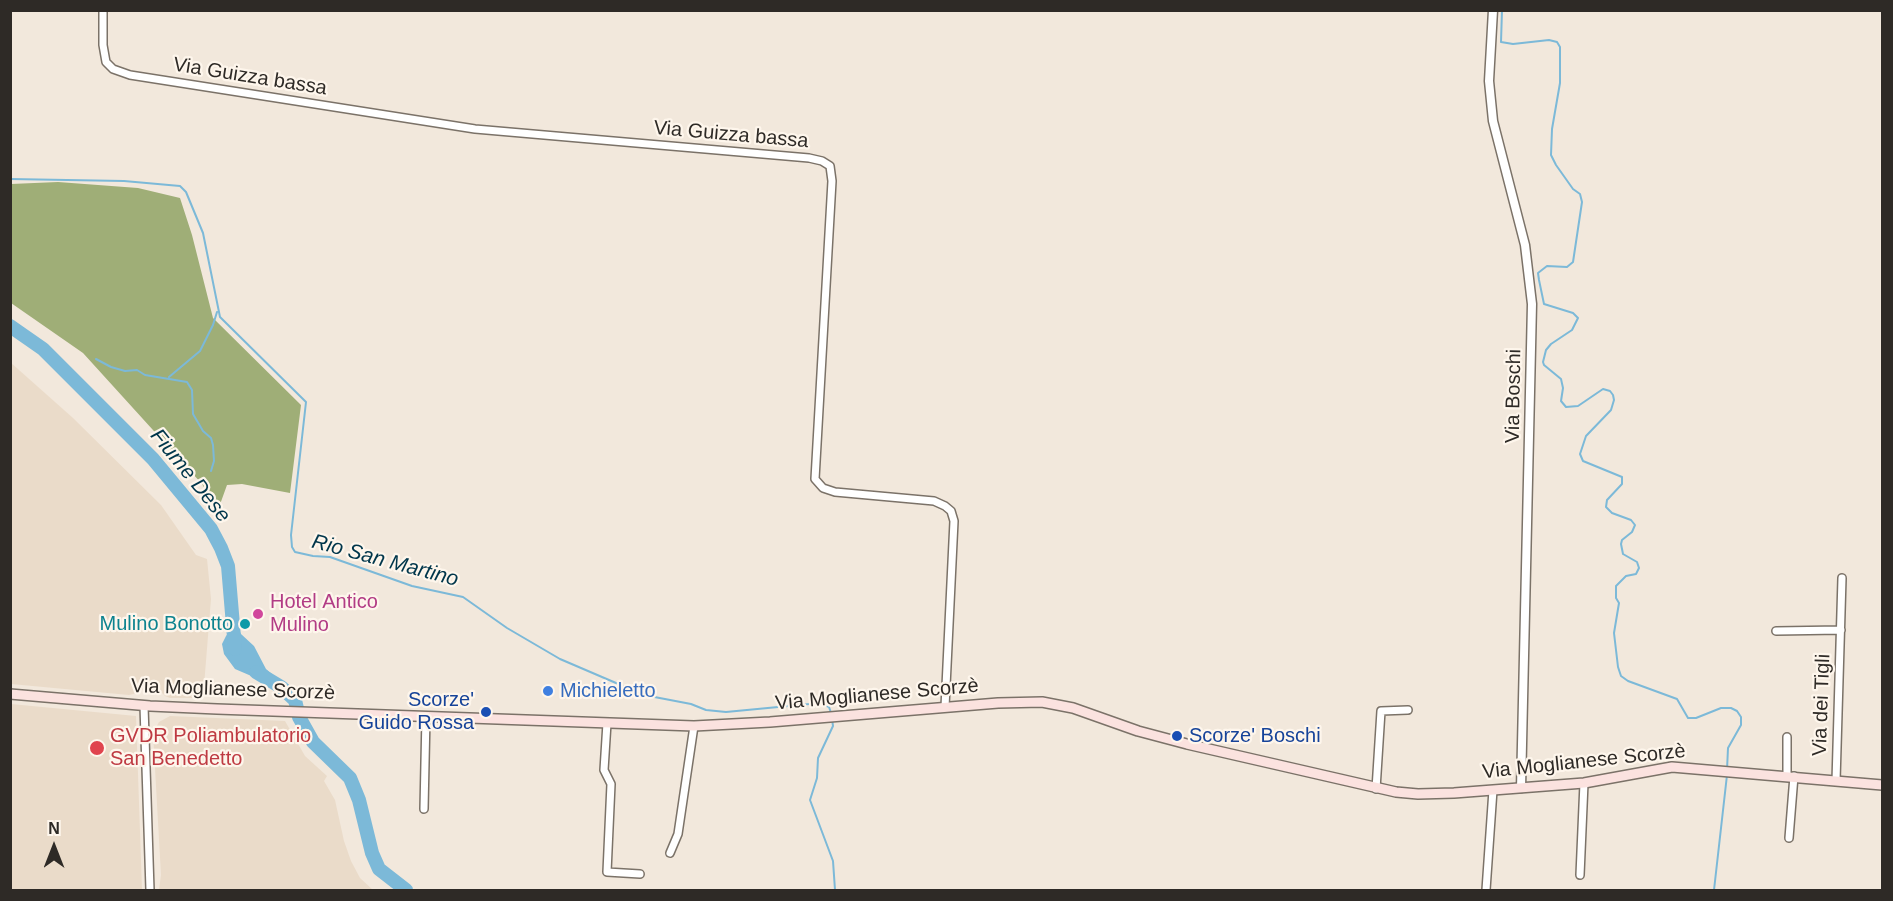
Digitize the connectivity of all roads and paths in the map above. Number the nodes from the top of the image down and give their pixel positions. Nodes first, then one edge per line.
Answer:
1 (103, 10) edge
2 (1493, 10) edge
3 (1842, 578) dead end
4 (1841, 630) junction
5 (1776, 631) dead end
6 (10, 694) edge
7 (144, 706) junction
8 (945, 707) junction
9 (1408, 711) dead end
10 (426, 716) junction
11 (607, 723) junction
12 (694, 726) junction
13 (1787, 737) dead end
14 (1790, 776) junction
15 (1836, 780) junction
16 (1584, 783) junction
17 (1882, 785) edge
18 (1521, 788) junction
19 (1376, 789) junction
20 (1493, 790) junction
21 (424, 809) dead end
22 (1789, 838) dead end
23 (670, 853) dead end
24 (640, 874) dead end
25 (1580, 874) dead end
26 (150, 891) edge
27 (1485, 891) edge

1 - 8 street, Via Guizza bassa
2 - 18 street, Via Boschi
3 - 4 street, Via dei Tigli
4 - 5 street, Via dei Tigli
4 - 15 street, Via dei Tigli
6 - 7 main road, Via Moglianese Scorzè
7 - 10 main road, Via Moglianese Scorzè
7 - 26 street
8 - 12 main road, Via Moglianese Scorzè
8 - 19 main road, Via Moglianese Scorzè
9 - 19 street
10 - 11 main road, Via Moglianese Scorzè
10 - 21 street
11 - 12 main road, Via Moglianese Scorzè
11 - 24 street
12 - 23 street
13 - 14 street
14 - 15 main road, Via Moglianese Scorzè
14 - 16 main road, Via Moglianese Scorzè
14 - 22 street
15 - 17 main road, Via Moglianese Scorzè
16 - 18 main road, Via Moglianese Scorzè
16 - 25 street
18 - 20 main road, Via Moglianese Scorzè
19 - 20 main road, Via Moglianese Scorzè
20 - 27 street

